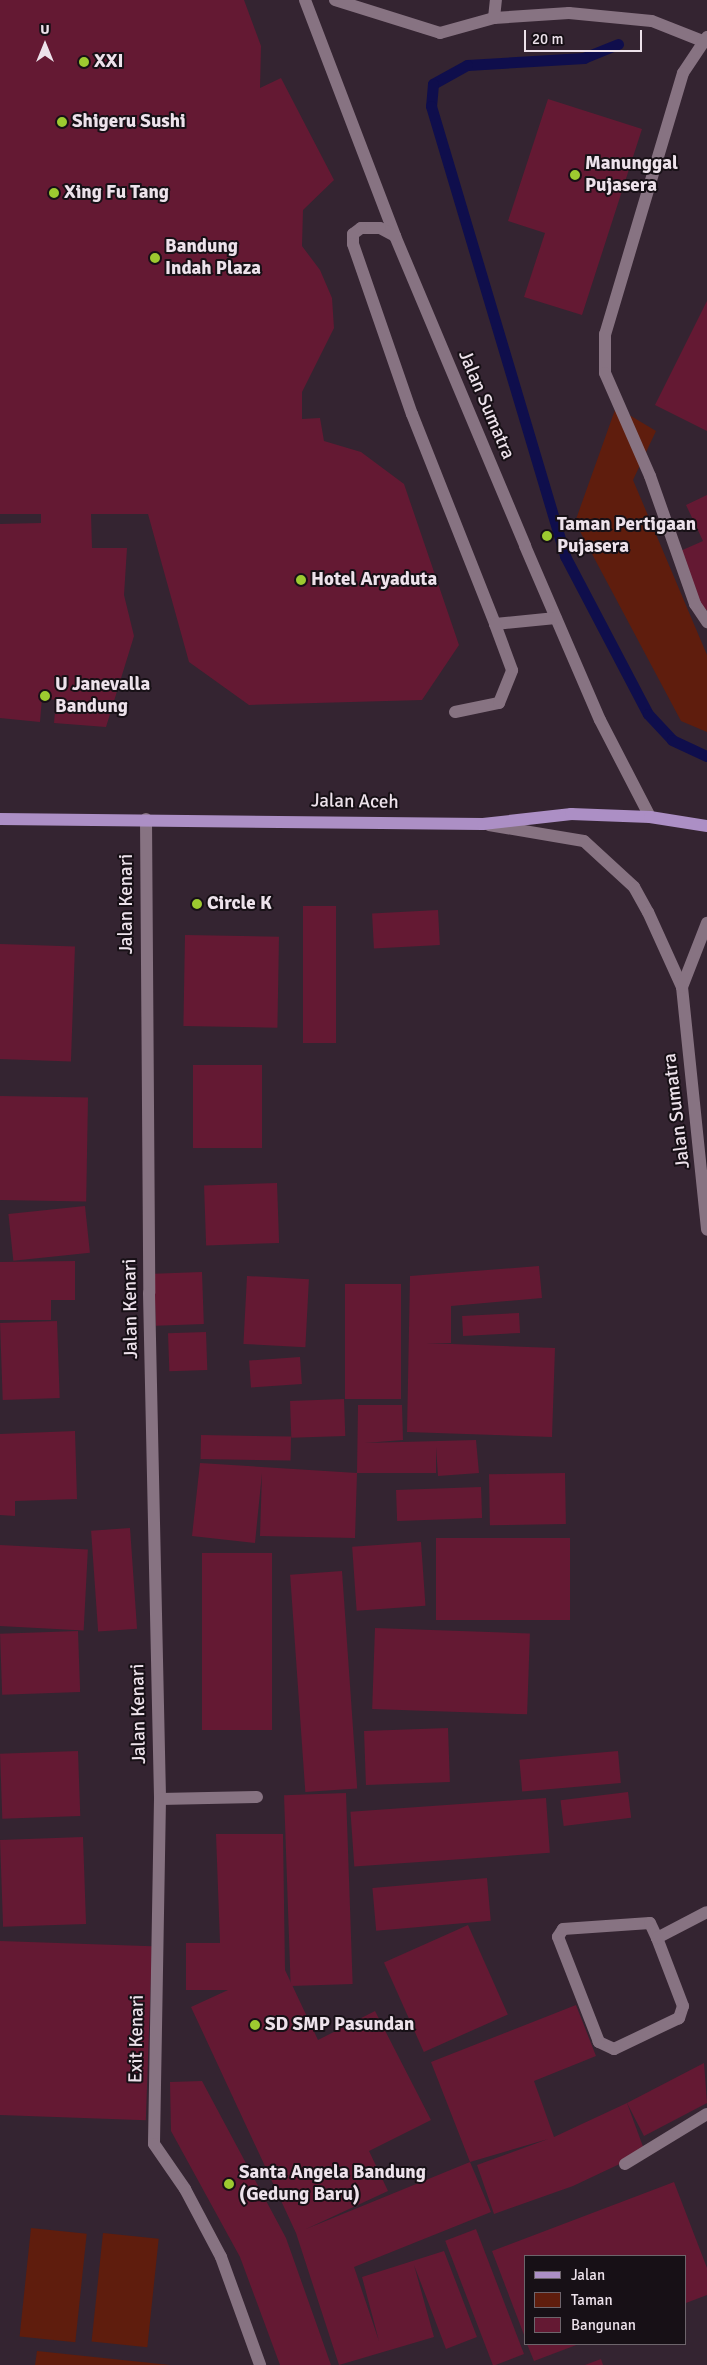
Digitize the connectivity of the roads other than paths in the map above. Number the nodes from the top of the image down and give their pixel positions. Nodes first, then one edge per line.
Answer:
1 (305, 0) edge
2 (335, 0) edge
3 (496, 0) edge
4 (494, 18) junction
5 (704, 38) edge
6 (395, 236) junction
7 (556, 618) junction
8 (707, 622) edge
9 (495, 624) junction
10 (455, 712) dead end
11 (650, 817) junction
12 (0, 819) edge
13 (146, 819) junction
14 (483, 824) junction
15 (707, 826) edge
16 (707, 923) edge
17 (682, 987) junction
18 (707, 1230) edge
19 (257, 1797) dead end
20 (160, 1799) junction
21 (707, 1912) edge
22 (158, 1936) joint
23 (657, 1938) junction
24 (705, 2119) edge
25 (625, 2164) dead end
26 (260, 2365) edge

1 - 6 street, Jalan Sumatra
2 - 4 street
3 - 4 street
4 - 5 street
5 - 8 street
6 - 7 street, Jalan Sumatra
6 - 9 street
7 - 9 street
7 - 11 street, Jalan Sumatra
9 - 10 street
11 - 14 main road, Jalan Aceh
11 - 15 main road, Jalan Aceh
12 - 13 main road, Jalan Aceh
13 - 14 main road, Jalan Aceh
13 - 20 street, Jalan Kenari
14 - 17 street, Jalan Sumatra
16 - 17 street, Jalan Sumatra
17 - 18 street, Jalan Sumatra
19 - 20 street
20 - 22 street, Jalan Kenari
21 - 23 street
22 - 26 street, Exit Kenari
23 - 23 street
24 - 25 street

